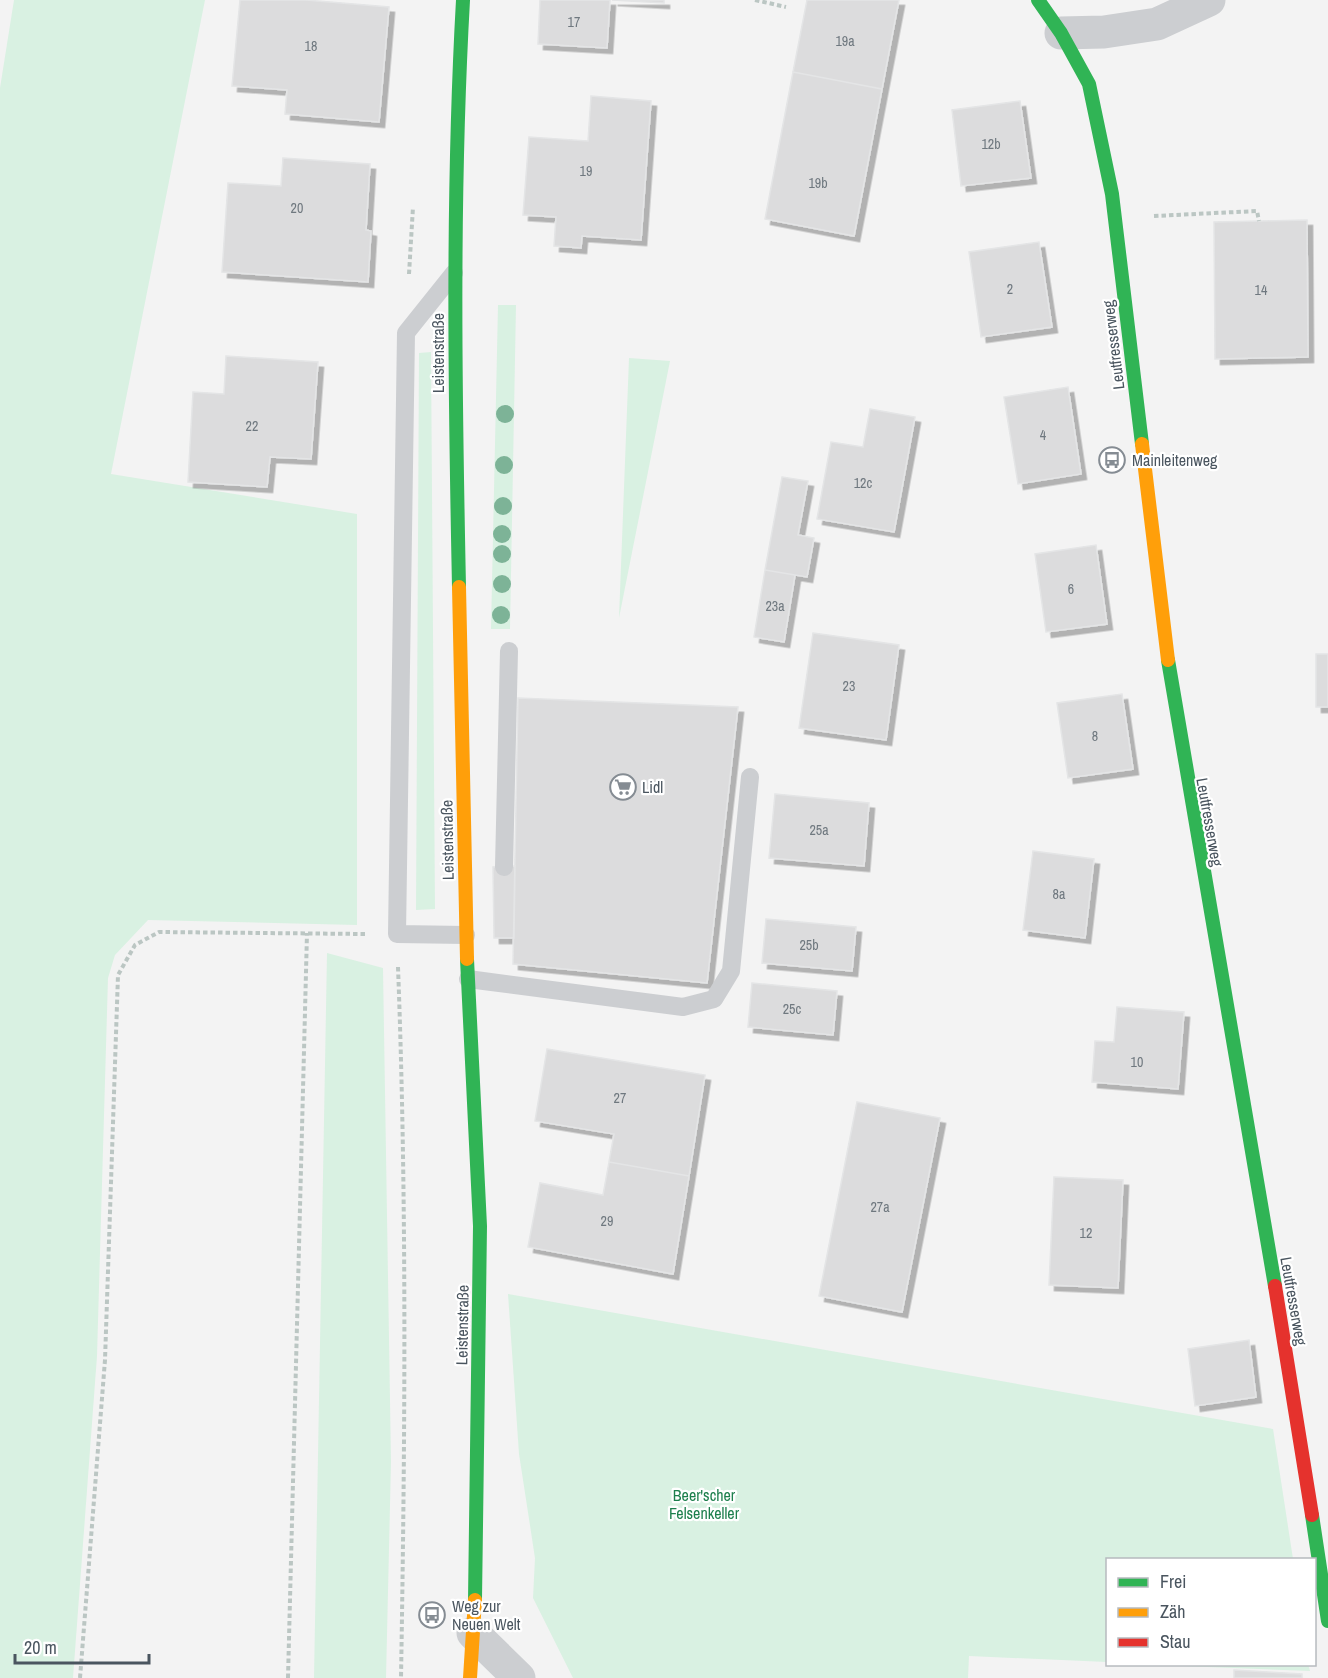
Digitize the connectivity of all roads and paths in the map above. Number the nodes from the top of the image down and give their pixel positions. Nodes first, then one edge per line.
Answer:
1 (463, 0) edge
2 (754, 0) edge
3 (1038, 0) edge
4 (1209, 0) edge
5 (786, 7) dead end
6 (1061, 33) junction
7 (1144, 217) dead end
8 (1259, 221) dead end
9 (455, 272) junction
10 (509, 651) dead end
11 (750, 777) dead end
12 (504, 867) dead end
13 (307, 933) junction
14 (397, 934) junction
15 (465, 935) junction
16 (468, 979) junction
17 (1328, 1621) edge
18 (473, 1633) junction
19 (80, 1678) edge
20 (288, 1678) edge
21 (400, 1678) edge
22 (470, 1678) edge
23 (519, 1678) edge

1 - 9 main road, Leistenstraße
2 - 5 path
3 - 6 main road, Leutfresserweg
4 - 6 street
6 - 17 main road, Leutfresserweg
7 - 8 path
9 - 14 lane
9 - 15 main road, Leistenstraße
10 - 12 lane
11 - 16 lane
13 - 14 path
13 - 19 path
13 - 20 path
14 - 15 lane
14 - 21 path
15 - 16 main road, Leistenstraße
16 - 18 main road, Leistenstraße
18 - 22 main road, Leistenstraße
18 - 23 street

